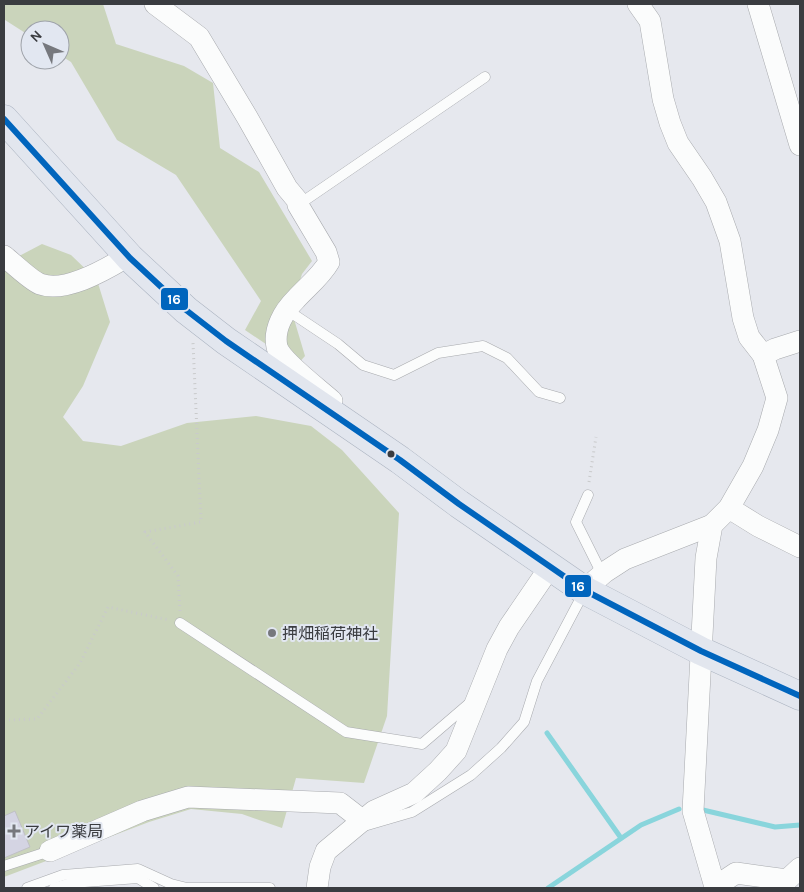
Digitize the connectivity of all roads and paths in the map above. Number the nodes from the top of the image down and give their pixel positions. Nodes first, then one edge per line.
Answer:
1 (155, 4) edge
2 (638, 4) edge
3 (758, 4) edge
4 (485, 77) dead end
5 (4, 119) edge
6 (800, 145) edge
7 (298, 206) junction
8 (4, 256) edge
9 (130, 258) junction
10 (287, 310) junction
11 (192, 315) junction
12 (800, 341) edge
13 (763, 355) junction
14 (560, 398) dead end
15 (596, 436) dead end
16 (400, 460) junction
17 (588, 495) joint
18 (729, 508) junction
19 (712, 525) junction
20 (800, 546) edge
21 (550, 567) junction
22 (593, 582) junction
23 (180, 623) junction
24 (701, 651) junction
25 (477, 696) junction
26 (800, 696) edge
27 (4, 720) edge
28 (357, 825) junction
29 (50, 851) joint
30 (4, 866) edge
31 (800, 868) edge
32 (27, 888) edge
33 (54, 888) edge
34 (154, 888) edge
35 (270, 888) edge
36 (317, 888) edge

1 - 7 street
2 - 13 street
3 - 6 street
4 - 7 lane
5 - 9 highway
7 - 10 street
8 - 9 street
9 - 11 highway
10 - 14 lane
10 - 16 street
11 - 16 highway
11 - 23 path
12 - 13 street
13 - 18 street
15 - 17 path
16 - 21 highway
17 - 22 lane
18 - 19 street
18 - 20 street
19 - 22 street
19 - 24 street
21 - 22 highway
21 - 25 street
22 - 24 highway
22 - 28 lane
23 - 25 lane
23 - 27 path
24 - 26 highway
24 - 31 street
25 - 28 street
28 - 29 street
28 - 36 street
29 - 30 lane
32 - 35 lane
33 - 34 lane

